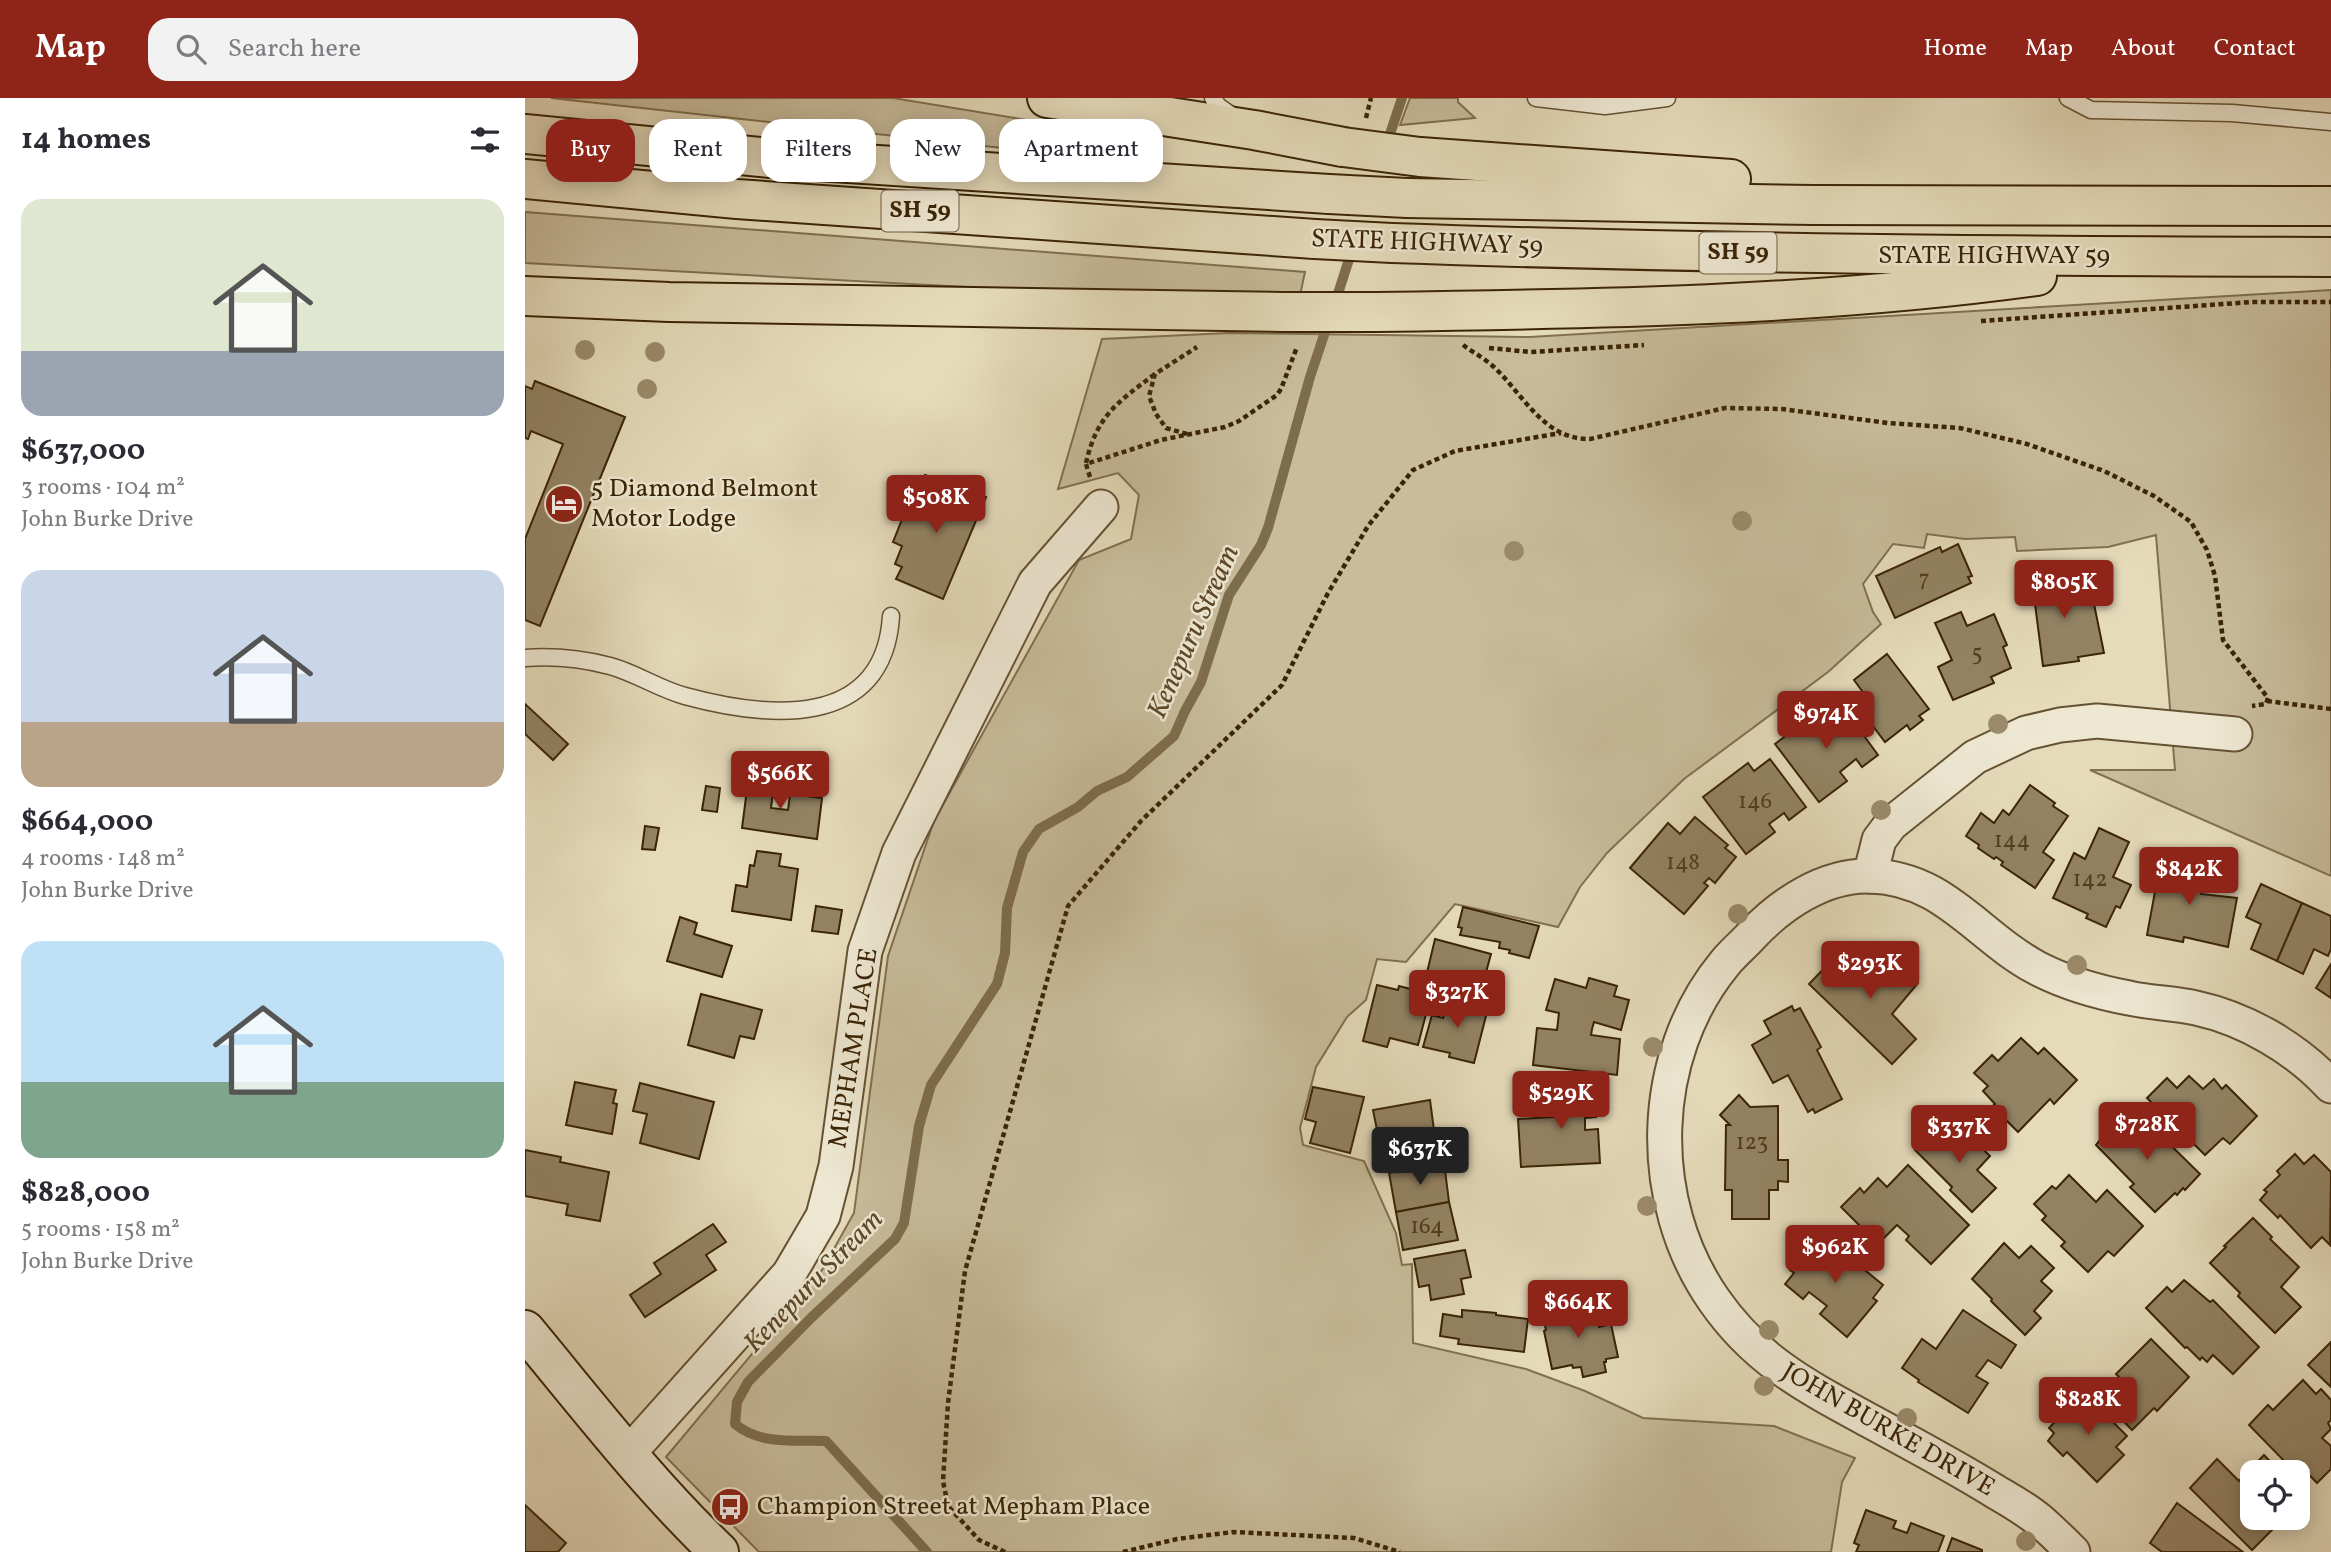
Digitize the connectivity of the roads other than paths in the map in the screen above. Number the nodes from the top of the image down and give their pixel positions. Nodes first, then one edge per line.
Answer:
1 (1213, 98) edge
2 (1536, 98) edge
3 (1667, 98) edge
4 (2068, 98) edge
5 (1075, 100) edge
6 (2331, 122) edge
7 (1254, 130) junction
8 (525, 134) edge
9 (525, 179) edge
10 (2086, 205) junction
11 (2331, 206) edge
12 (2085, 257) junction
13 (2331, 257) edge
14 (525, 296) edge
15 (1101, 507) road end
16 (891, 616) dead end
17 (525, 659) edge
18 (2235, 734) road end
19 (1870, 876) junction
20 (2331, 1086) edge
21 (525, 1330) edge
22 (628, 1454) junction
23 (719, 1552) edge
24 (2073, 1552) edge

1 - 7 lane
2 - 3 lane
4 - 6 lane
5 - 7 main road
7 - 10 main road, bridge
8 - 10 main road, STATE HIGHWAY 59 / SH 59, bridge
9 - 12 main road, STATE HIGHWAY 59 / SH 59, bridge
10 - 11 main road, STATE HIGHWAY 59 / SH 59
12 - 13 main road, STATE HIGHWAY 59 / SH 59
12 - 14 main road, bridge
15 - 22 street, MEPHAM PLACE
16 - 17 lane
18 - 19 street
19 - 20 street, JOHN BURKE DRIVE
19 - 24 street, JOHN BURKE DRIVE
21 - 22 main road
22 - 23 main road

